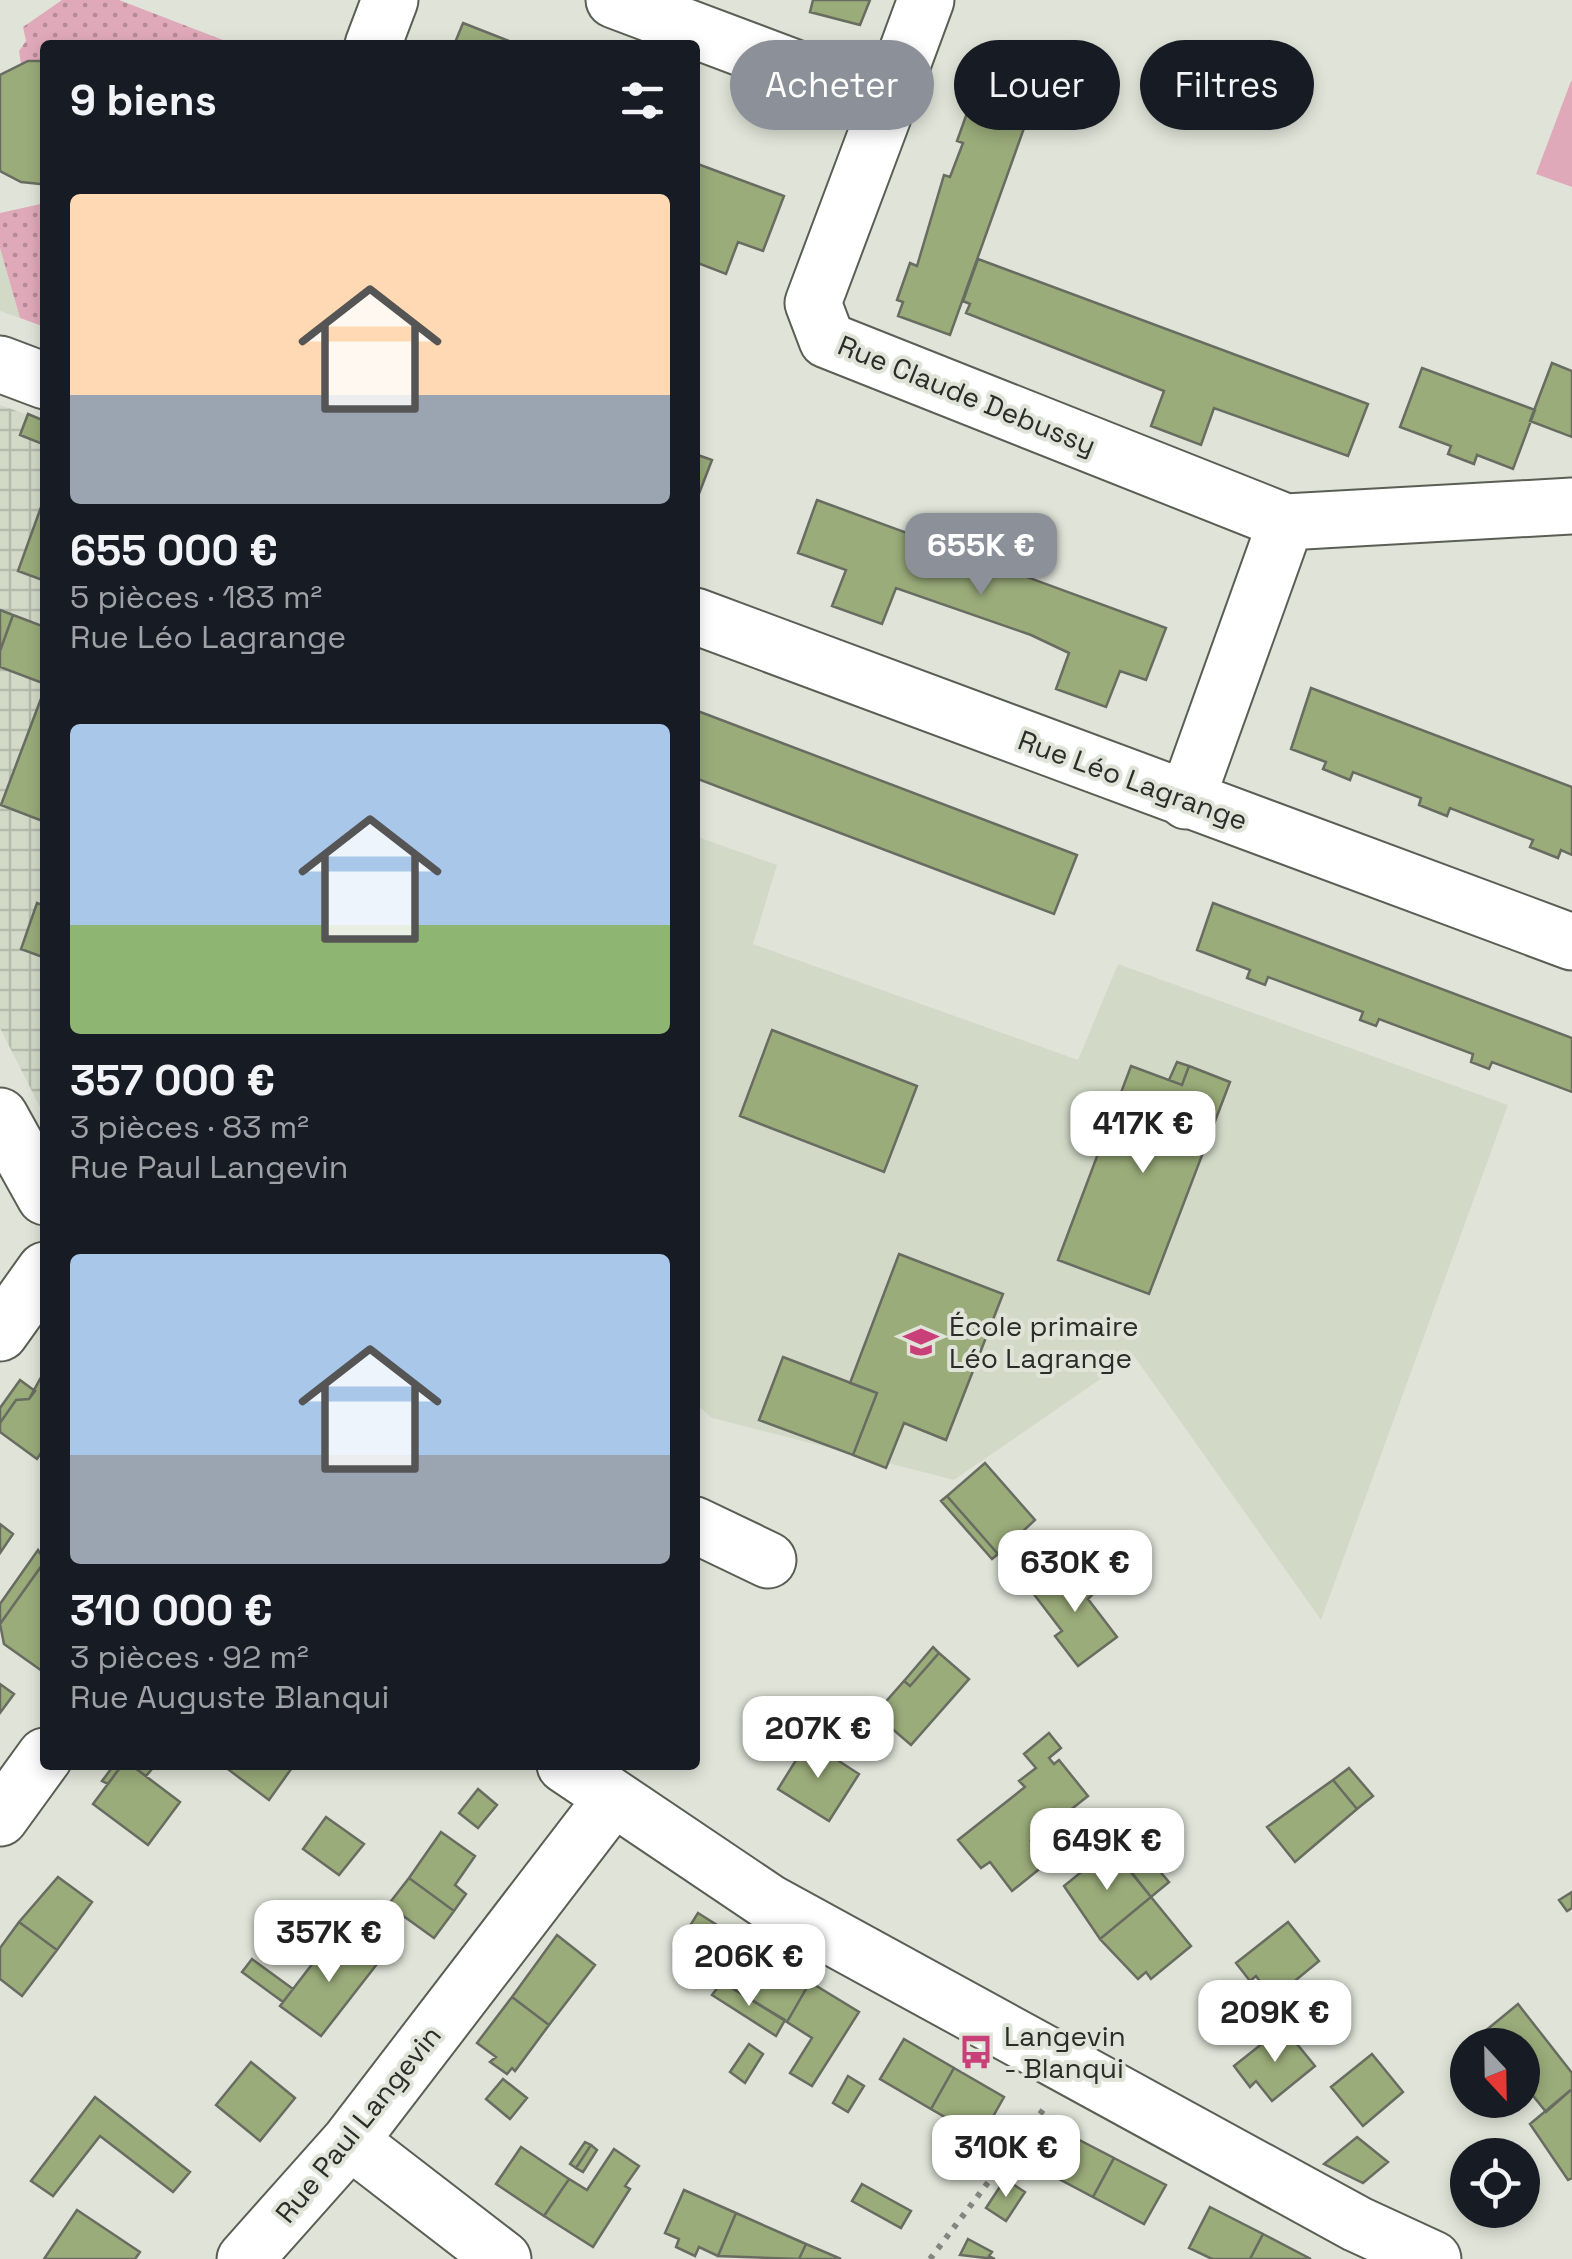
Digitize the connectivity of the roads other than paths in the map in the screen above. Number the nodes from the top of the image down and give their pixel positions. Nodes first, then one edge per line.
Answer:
1 (390, 0) edge
2 (614, 0) edge
3 (926, 0) edge
4 (375, 40) edge
5 (911, 40) edge
6 (730, 44) edge
7 (878, 130) edge
8 (0, 364) edge
9 (40, 379) edge
10 (1572, 506) edge
11 (1286, 522) junction
12 (700, 618) edge
13 (1186, 801) junction
14 (1572, 942) edge
15 (0, 1116) edge
16 (40, 1188) edge
17 (40, 1277) edge
18 (0, 1334) edge
19 (700, 1527) edge
20 (768, 1560) dead end
21 (40, 1763) edge
22 (572, 1770) edge
23 (613, 1798) junction
24 (0, 1818) edge
25 (350, 2141) junction
26 (246, 2259) edge
27 (503, 2259) edge
28 (1433, 2259) edge

1 - 4 street
2 - 6 street
3 - 5 street, Rue Claude Debussy
7 - 11 street, Rue Claude Debussy
8 - 9 street
10 - 11 street, Rue Claude Debussy
11 - 13 street
12 - 13 street, Rue Léo Lagrange
13 - 14 street, Rue Léo Lagrange
15 - 16 street
17 - 18 street
19 - 20 street
21 - 24 street
22 - 23 street
23 - 25 street, Rue Paul Langevin
23 - 28 street
25 - 26 street, Rue Paul Langevin
25 - 27 street

